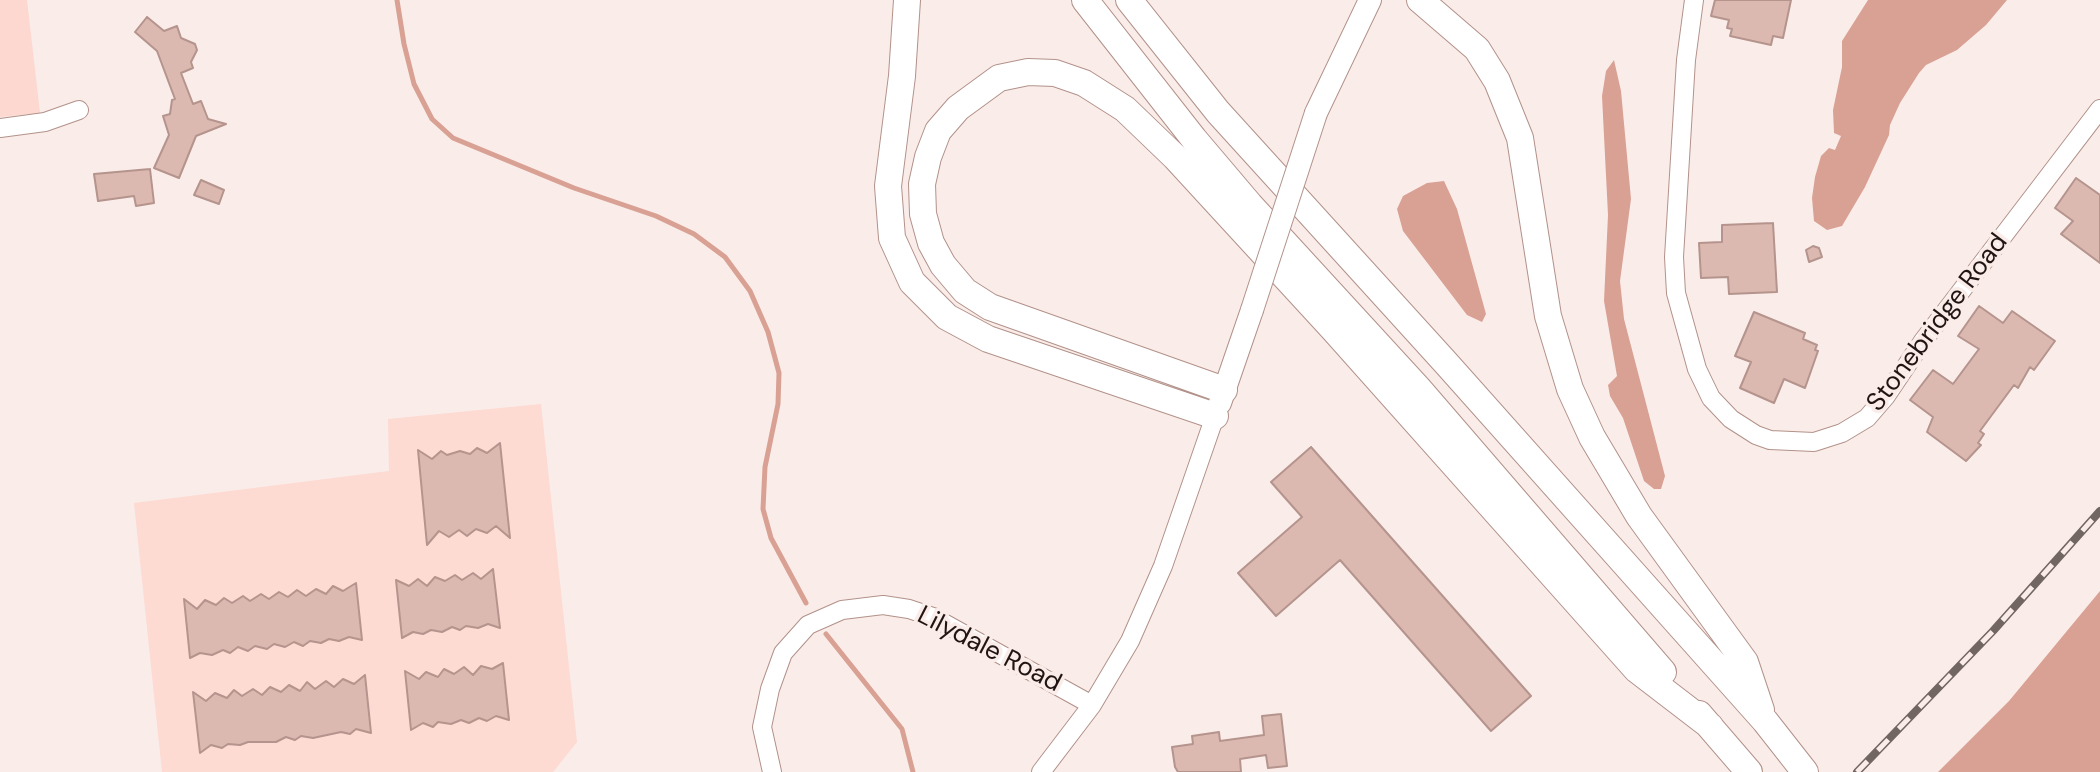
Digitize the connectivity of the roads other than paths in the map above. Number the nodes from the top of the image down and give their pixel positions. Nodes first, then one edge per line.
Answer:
1 (907, 0) edge
2 (1085, 0) edge
3 (1129, 0) edge
4 (1370, 0) edge
5 (1420, 0) edge
6 (1694, 0) edge
7 (2100, 109) edge
8 (79, 110) dead end
9 (0, 128) edge
10 (1224, 390) junction
11 (1215, 416) junction
12 (1092, 705) junction
13 (1765, 721) junction
14 (1710, 726) junction
15 (1741, 762) edge
16 (772, 772) edge
17 (1041, 772) edge
18 (1805, 772) edge

1 - 11 highway
2 - 14 highway
3 - 13 highway
4 - 10 main road, bridge
5 - 13 highway
6 - 7 street, Stonebridge Road
8 - 9 street
10 - 11 main road
10 - 14 highway
11 - 12 street
12 - 16 street, Lilydale Road
12 - 17 street
13 - 18 highway
14 - 15 highway

